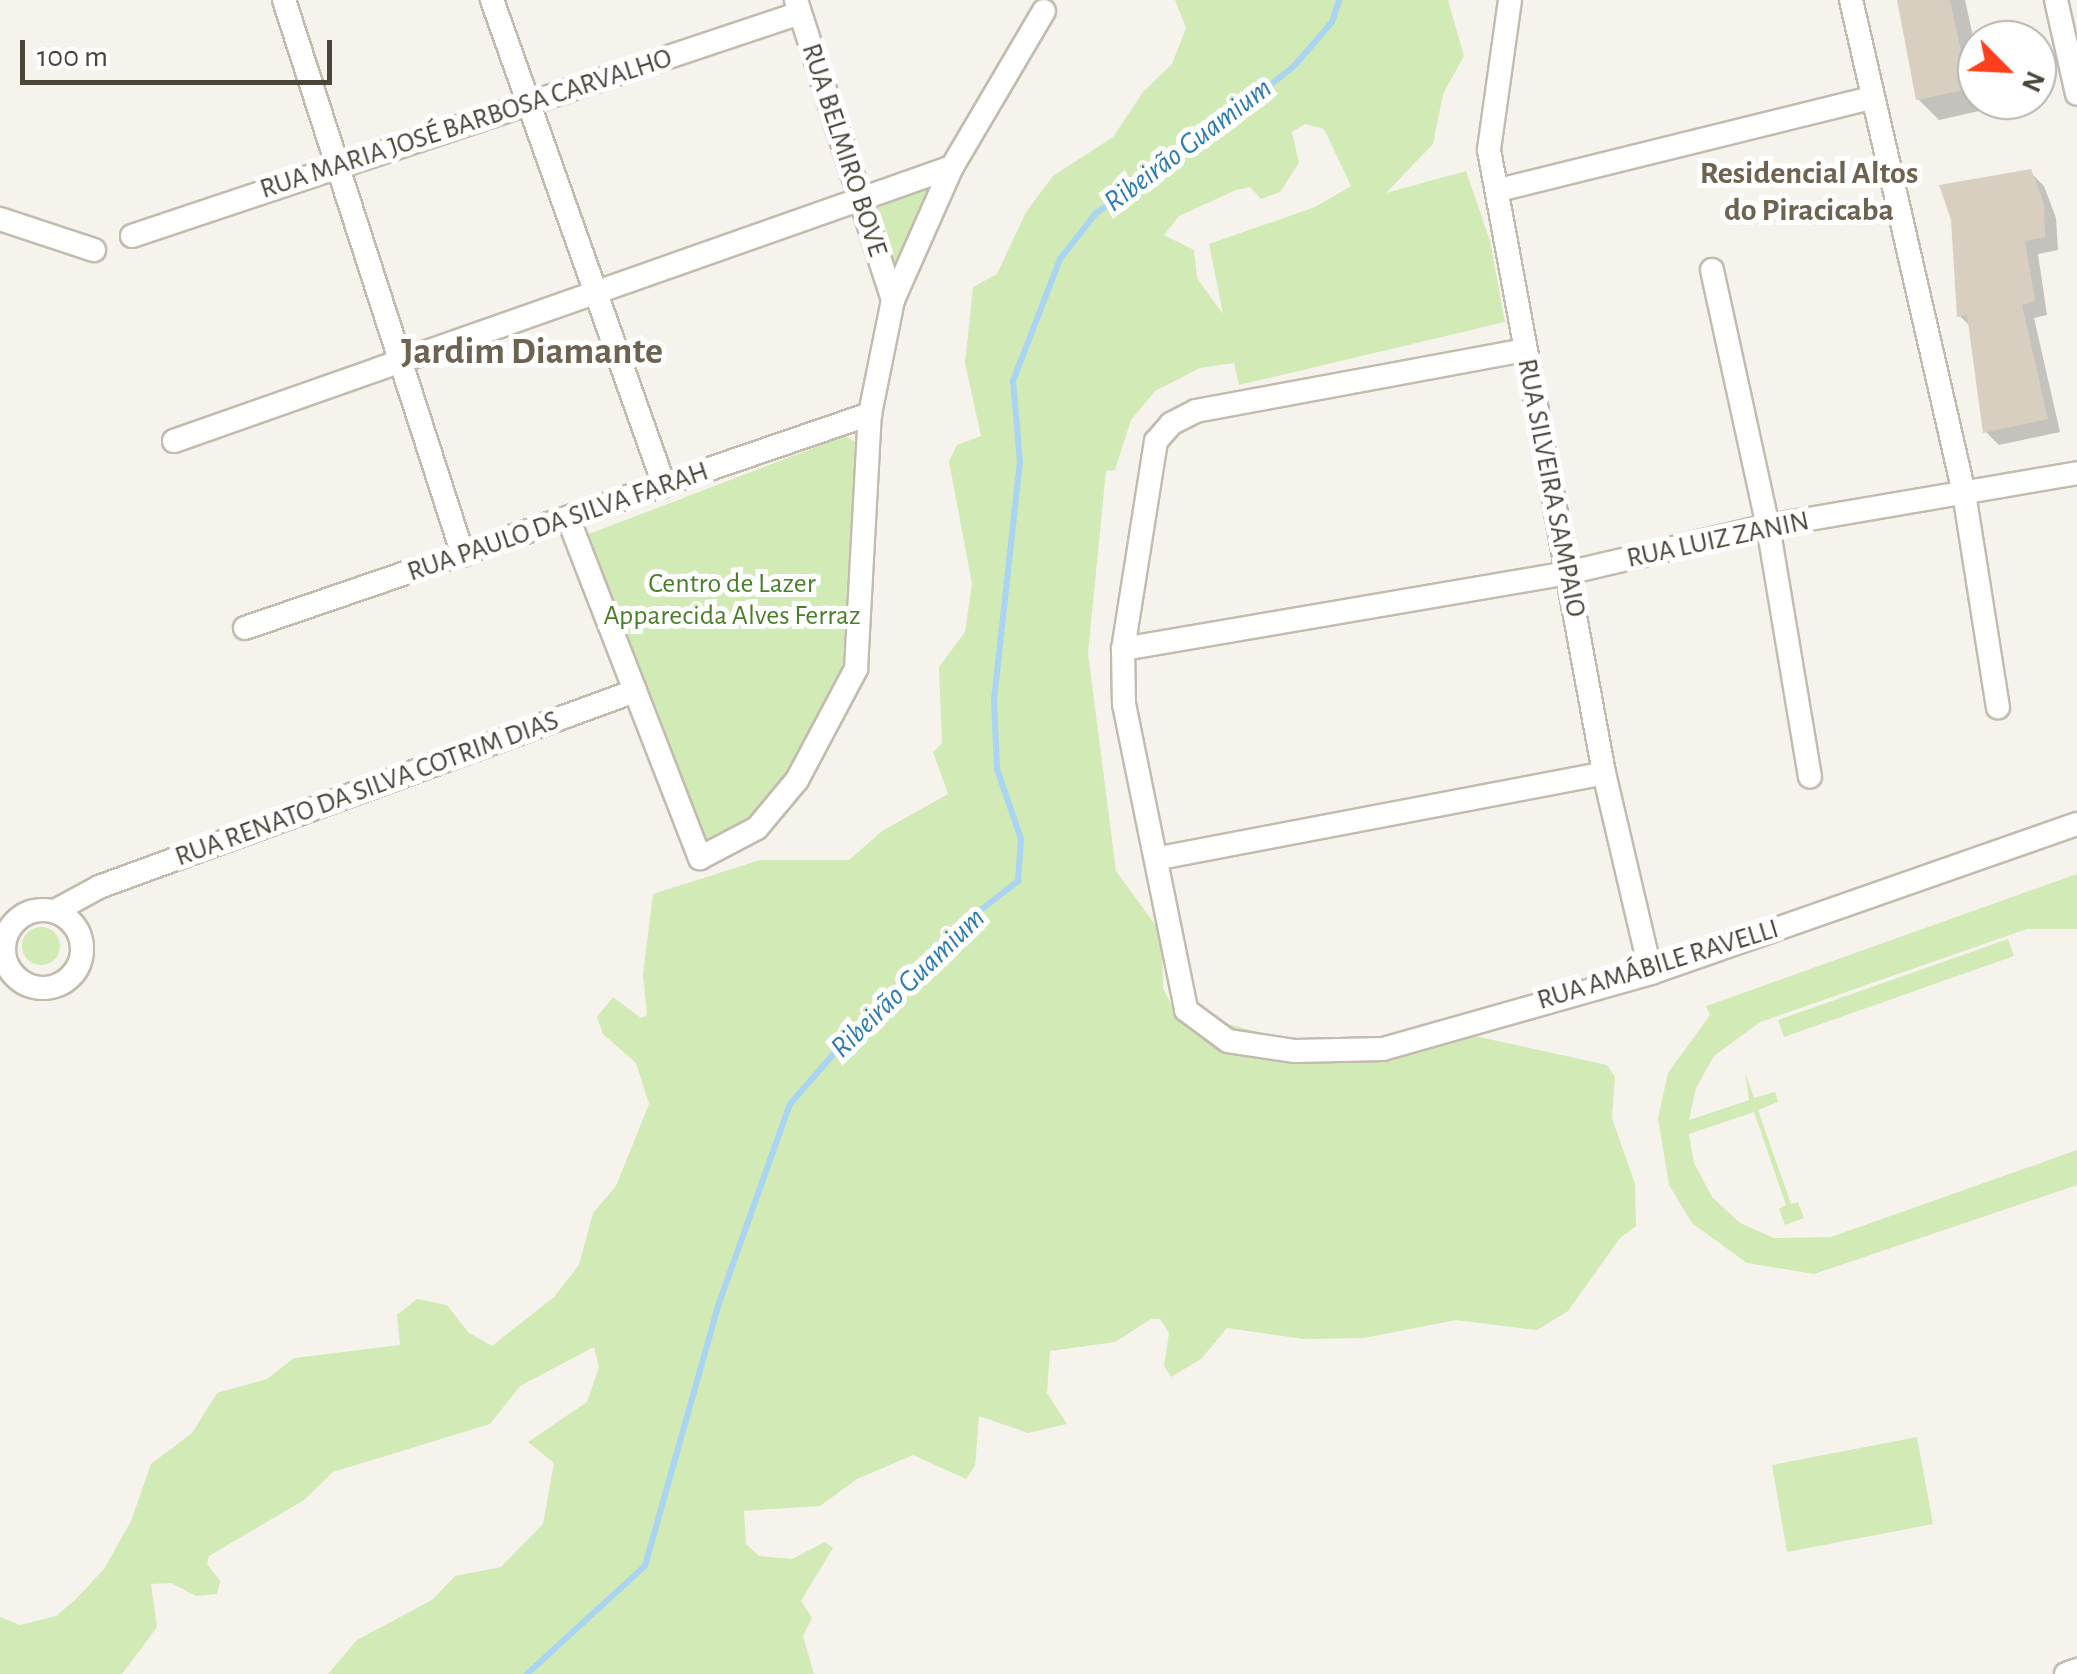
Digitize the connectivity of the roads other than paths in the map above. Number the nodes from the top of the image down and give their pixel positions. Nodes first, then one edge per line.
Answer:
1 (284, 0) edge
2 (492, 0) edge
3 (1510, 0) edge
4 (1852, 0) edge
5 (2056, 0) edge
6 (798, 6) edge
7 (1044, 11) dead end
8 (2076, 83) edge
9 (1871, 98) junction
10 (528, 103) junction
11 (338, 167) junction
12 (952, 167) junction
13 (1500, 190) junction
14 (860, 200) junction
15 (0, 219) edge
16 (132, 236) dead end
17 (94, 250) dead end
18 (1712, 270) dead end
19 (596, 292) junction
20 (892, 300) junction
21 (1526, 350) junction
22 (400, 362) junction
23 (870, 414) junction
24 (174, 442) dead end
25 (2077, 473) edge
26 (664, 485) junction
27 (1964, 493) junction
28 (568, 518) junction
29 (1768, 526) junction
30 (463, 555) junction
31 (1568, 573) junction
32 (245, 628) dead end
33 (1124, 649) junction
34 (635, 691) junction
35 (1998, 707) dead end
36 (1604, 773) junction
37 (1810, 777) dead end
38 (2077, 824) edge
39 (1160, 858) junction
40 (99, 887) junction
41 (56, 911) junction
42 (6, 926) edge
43 (79, 932) junction
44 (1651, 973) junction
45 (8, 974) edge
46 (2077, 1670) edge
47 (2066, 1674) edge

1 - 11 street
2 - 10 street
3 - 13 street, RUA SILVEIRA SAMPAIO
4 - 9 street
5 - 8 street
6 - 10 street, RUA MARIA JOSÉ BARBOSA CARVALHO
6 - 14 street, RUA BELMIRO BOVE
7 - 12 street
9 - 13 street
9 - 27 street
10 - 11 street, RUA MARIA JOSÉ BARBOSA CARVALHO
10 - 19 street
11 - 16 street, RUA MARIA JOSÉ BARBOSA CARVALHO
11 - 22 street
12 - 14 street
12 - 20 street
13 - 21 street, RUA SILVEIRA SAMPAIO
14 - 19 street
14 - 20 street, RUA BELMIRO BOVE
15 - 17 street
18 - 29 street
19 - 22 street
19 - 26 street
20 - 23 street
21 - 31 street, RUA SILVEIRA SAMPAIO
21 - 33 street
22 - 24 street
22 - 30 street
23 - 26 street, RUA PAULO DA SILVA FARAH
23 - 34 street
25 - 27 street, RUA LUIZ ZANIN
26 - 28 street, RUA PAULO DA SILVA FARAH
27 - 29 street, RUA LUIZ ZANIN
27 - 35 street
28 - 30 street, RUA PAULO DA SILVA FARAH
28 - 34 street
29 - 31 street, RUA LUIZ ZANIN
29 - 37 street
30 - 32 street, RUA PAULO DA SILVA FARAH
31 - 33 street, RUA LUIZ ZANIN
31 - 36 street, RUA SILVEIRA SAMPAIO
33 - 39 street
34 - 40 street, RUA RENATO DA SILVA COTRIM DIAS
36 - 39 street
36 - 44 street, RUA SILVEIRA SAMPAIO
38 - 44 street, RUA AMÁBILE RAVELLI
39 - 44 street, RUA AMÁBILE RAVELLI
40 - 41 street, RUA RENATO DA SILVA COTRIM DIAS
40 - 43 street
41 - 42 street
41 - 43 street
42 - 45 street
43 - 45 street
46 - 47 street

